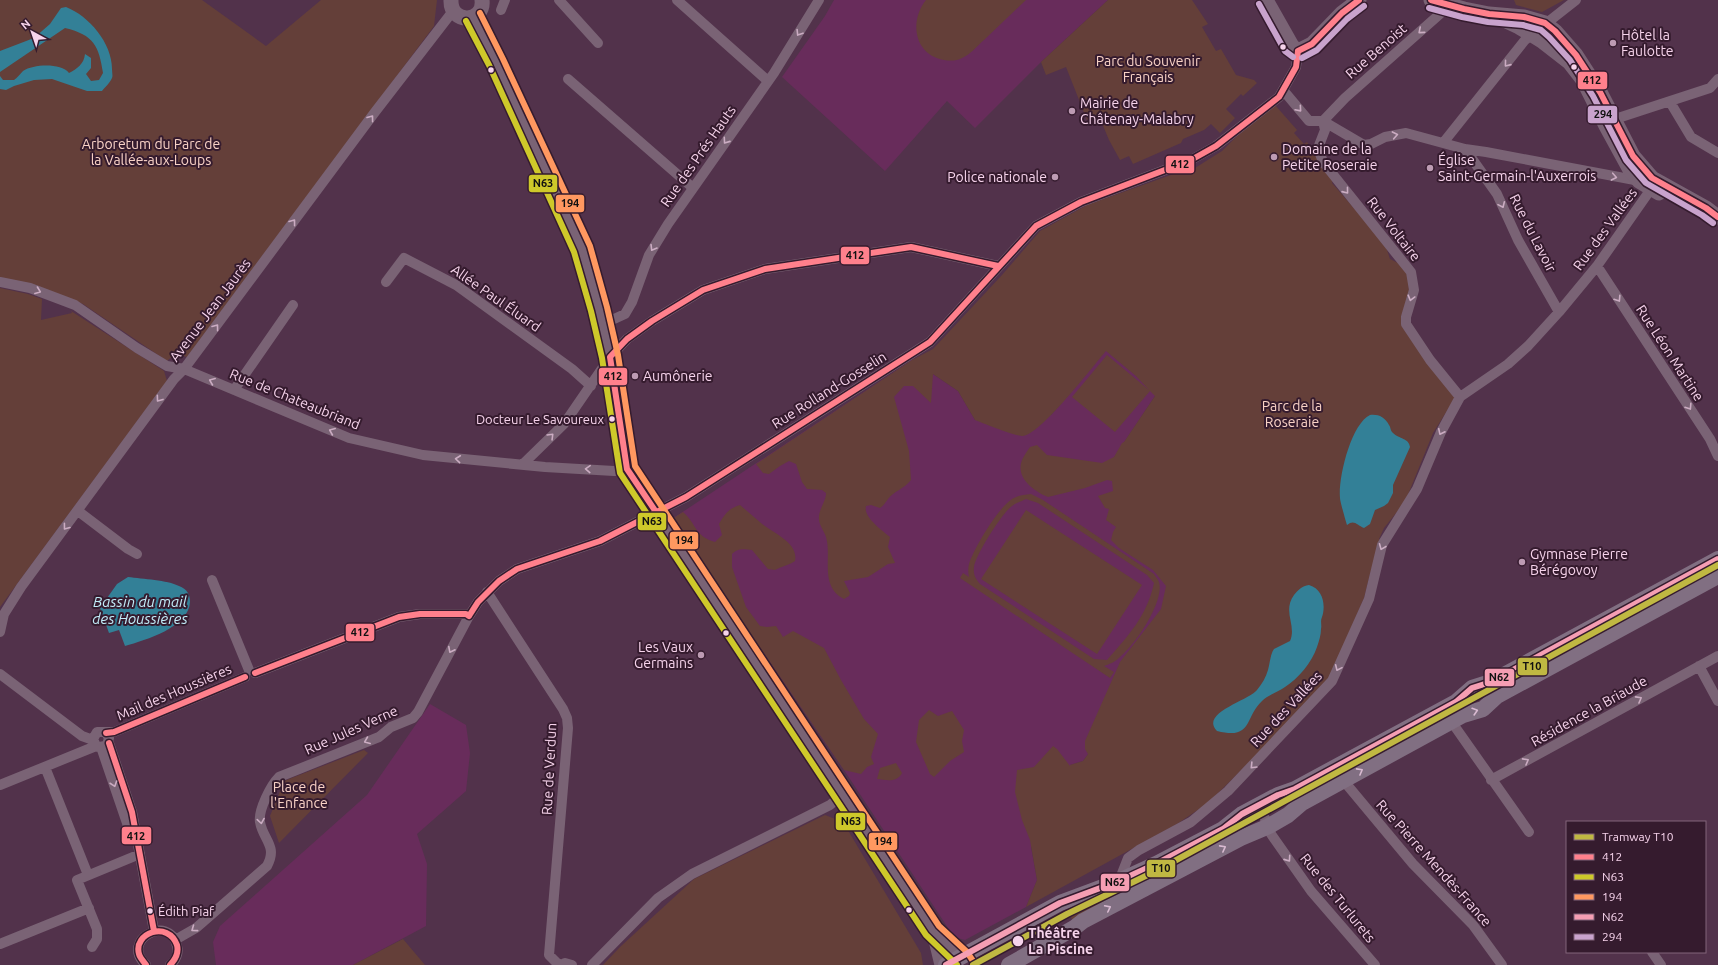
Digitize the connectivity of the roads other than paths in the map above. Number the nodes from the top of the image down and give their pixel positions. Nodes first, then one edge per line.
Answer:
1 (482, 0) edge
2 (505, 0) edge
3 (559, 0) edge
4 (677, 0) edge
5 (819, 0) edge
6 (1266, 0) edge
7 (1359, 0) edge
8 (1431, 0) edge
9 (1576, 0) edge
10 (1450, 5) junction
11 (452, 6) edge
12 (501, 10) dead end
13 (1489, 14) junction
14 (473, 17) junction
15 (1545, 23) junction
16 (1532, 34) junction
17 (598, 43) dead end
18 (1298, 51) junction
19 (568, 79) dead end
20 (1718, 79) edge
21 (768, 81) junction
22 (1283, 90) junction
23 (1670, 102) junction
24 (1615, 119) junction
25 (1323, 121) junction
26 (1443, 143) junction
27 (1465, 149) junction
28 (1718, 153) edge
29 (1648, 183) junction
30 (693, 188) junction
31 (1718, 218) edge
32 (998, 266) junction
33 (1597, 266) junction
34 (0, 282) edge
35 (386, 282) dead end
36 (294, 305) dead end
37 (1559, 312) junction
38 (603, 324) junction
39 (610, 357) junction
40 (184, 370) junction
41 (591, 386) junction
42 (234, 390) junction
43 (1460, 397) junction
44 (1714, 436) edge
45 (1718, 456) edge
46 (523, 464) junction
47 (626, 469) junction
48 (78, 511) junction
49 (656, 512) junction
50 (137, 554) dead end
51 (1718, 560) edge
52 (1718, 576) edge
53 (212, 580) dead end
54 (488, 592) junction
55 (469, 616) junction
56 (0, 632) edge
57 (1718, 656) edge
58 (1699, 666) junction
59 (250, 673) junction
60 (0, 674) edge
61 (1718, 701) edge
62 (1451, 721) junction
63 (104, 740) junction
64 (45, 767) junction
65 (1343, 780) junction
66 (1491, 780) junction
67 (0, 785) edge
68 (843, 794) junction
69 (1258, 806) junction
70 (1269, 826) junction
71 (1529, 832) dead end
72 (140, 854) junction
73 (88, 875) junction
74 (1119, 881) junction
75 (89, 908) junction
76 (154, 930) junction
77 (933, 931) junction
78 (175, 940) junction
79 (0, 944) edge
80 (92, 947) dead end
81 (1653, 953) edge
82 (964, 961) edge
83 (142, 964) edge
84 (170, 965) edge
85 (560, 965) edge
86 (572, 965) edge
87 (592, 965) edge
88 (942, 965) edge
89 (946, 965) edge
90 (1009, 965) edge
91 (1375, 965) edge
92 (1502, 965) edge
93 (1661, 965) edge

1 - 14 main road
2 - 12 street
3 - 17 street
4 - 21 street
5 -> 21 street, Rue des Prés Hauts
6 - 18 main road
7 - 18 main road
8 - 10 main road
9 - 15 street
10 - 13 main road
10 -> 25 street, Rue Benoist
11 - 14 main road
40 -> 11 street, Avenue Jean Jaurès
13 - 15 main road
13 - 16 main road
14 - 38 main road
15 - 16 street
15 - 24 main road
16 -> 26 street
16 - 29 main road
18 - 22 street, Rue Rolland-Gosselin
19 - 30 street
20 - 23 street
21 -> 30 street, Rue des Prés Hauts
22 -> 25 street
22 - 32 street, Rue Rolland-Gosselin
23 - 24 street
23 - 28 street
24 - 29 main road
25 -> 26 street
25 -> 43 street, Rue Voltaire
26 - 27 street
27 -> 29 street
27 -> 37 street, Rue du Lavoir
29 - 31 main road
29 - 33 street, Rue des Vallées
30 -> 38 street, Rue des Prés Hauts
32 - 39 street
32 - 49 street, Rue Rolland-Gosselin
33 - 37 street, Rue des Vallées
33 -> 44 street, Rue Léon Martine
34 -> 40 street, Rue de Chateaubriand
35 - 41 street, Allée Paul Éluard
36 - 42 street
37 - 43 street, Rue des Vallées
38 - 39 main road
39 - 41 street
39 - 47 main road
42 -> 40 street, Rue de Chateaubriand
40 -> 48 street, Avenue Jean Jaurès
46 -> 41 street
46 -> 42 street, Rue de Chateaubriand
43 -> 74 street, Rue des Vallées
44 - 45 street, Rue Léon Martine
47 -> 46 street, Rue de Chateaubriand
47 - 49 main road
48 - 50 street
48 -> 56 street, Avenue Jean Jaurès
49 - 54 street, Rue Jules Verne
49 - 68 main road
51 - 69 main road
62 -> 52 main road
53 - 59 street
54 - 55 street, Rue Jules Verne
54 - 85 street, Rue de Verdun
55 - 59 street, Mail des Houssières
55 -> 78 street, Rue Jules Verne
57 - 58 street, Résidence la Briaude
58 - 61 street
66 -> 58 street, Résidence la Briaude
59 - 63 street, Mail des Houssières
60 - 63 street
65 -> 62 main road
62 - 66 street
63 - 64 street, Mail des Houssières
63 - 72 street
64 - 67 street, Mail des Houssières
64 - 73 street
65 - 70 main road
65 - 92 street, Rue Pierre Mendès-France
66 - 71 street
68 - 77 main road
68 - 87 street
69 - 70 street, Rue des Turlurets
69 - 74 main road
90 -> 70 main road
70 -> 91 street, Rue des Turlurets
72 - 73 street
72 - 76 street
73 - 75 street
74 - 82 main road
75 - 79 street
75 - 80 street
76 - 78 street
76 - 83 street
77 - 82 main road
77 - 88 main road
78 - 84 street
81 - 93 street
82 - 89 main road
85 - 86 street, Rue de Verdun

